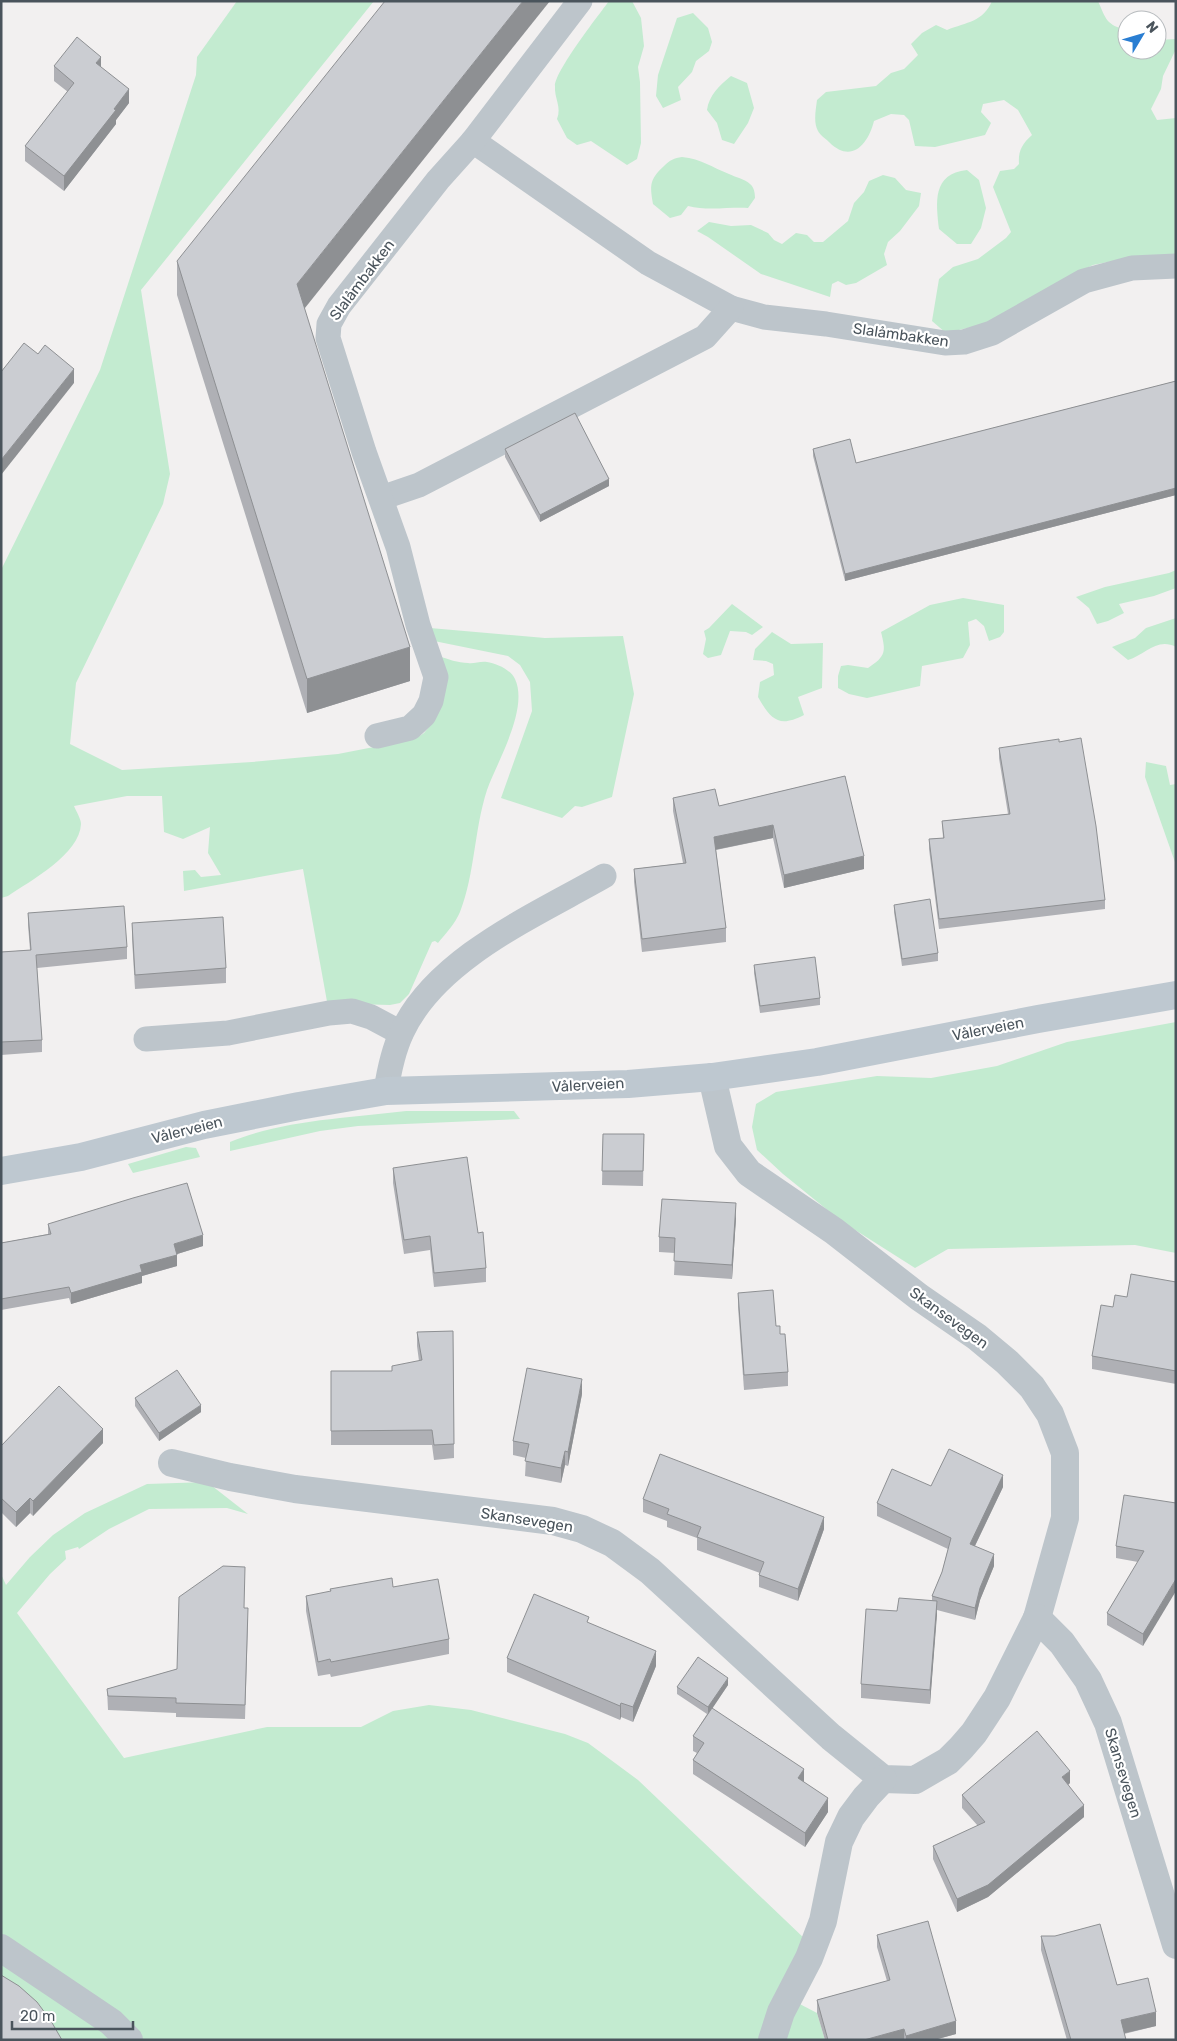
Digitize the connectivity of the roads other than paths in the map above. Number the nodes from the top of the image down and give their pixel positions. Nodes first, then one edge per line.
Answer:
1 (580, 1) edge
2 (473, 140) junction
3 (1176, 266) edge
4 (731, 308) junction
5 (381, 498) junction
6 (377, 736) dead end
7 (604, 876) dead end
8 (1176, 995) edge
9 (401, 1034) junction
10 (146, 1039) dead end
11 (712, 1077) junction
12 (386, 1091) junction
13 (1, 1171) edge
14 (172, 1463) dead end
15 (1037, 1618) junction
16 (883, 1780) junction
17 (1176, 1945) edge
18 (1, 1948) edge
19 (129, 2040) edge
20 (772, 2040) edge

1 - 2 lane, Slalåmbakken
2 - 4 lane, Slalåmbakken
2 - 5 lane, Slalåmbakken
3 - 4 lane, Slalåmbakken
4 - 5 lane
5 - 6 lane, Slalåmbakken
7 - 9 lane
8 - 11 street, Vålerveien
9 - 10 lane
9 - 12 lane
11 - 12 street, Vålerveien
11 - 15 street, Skansevegen
12 - 13 street, Vålerveien
14 - 16 street, Skansevegen
15 - 16 street, Skansevegen
15 - 17 street, Skansevegen
16 - 20 street
18 - 19 street

